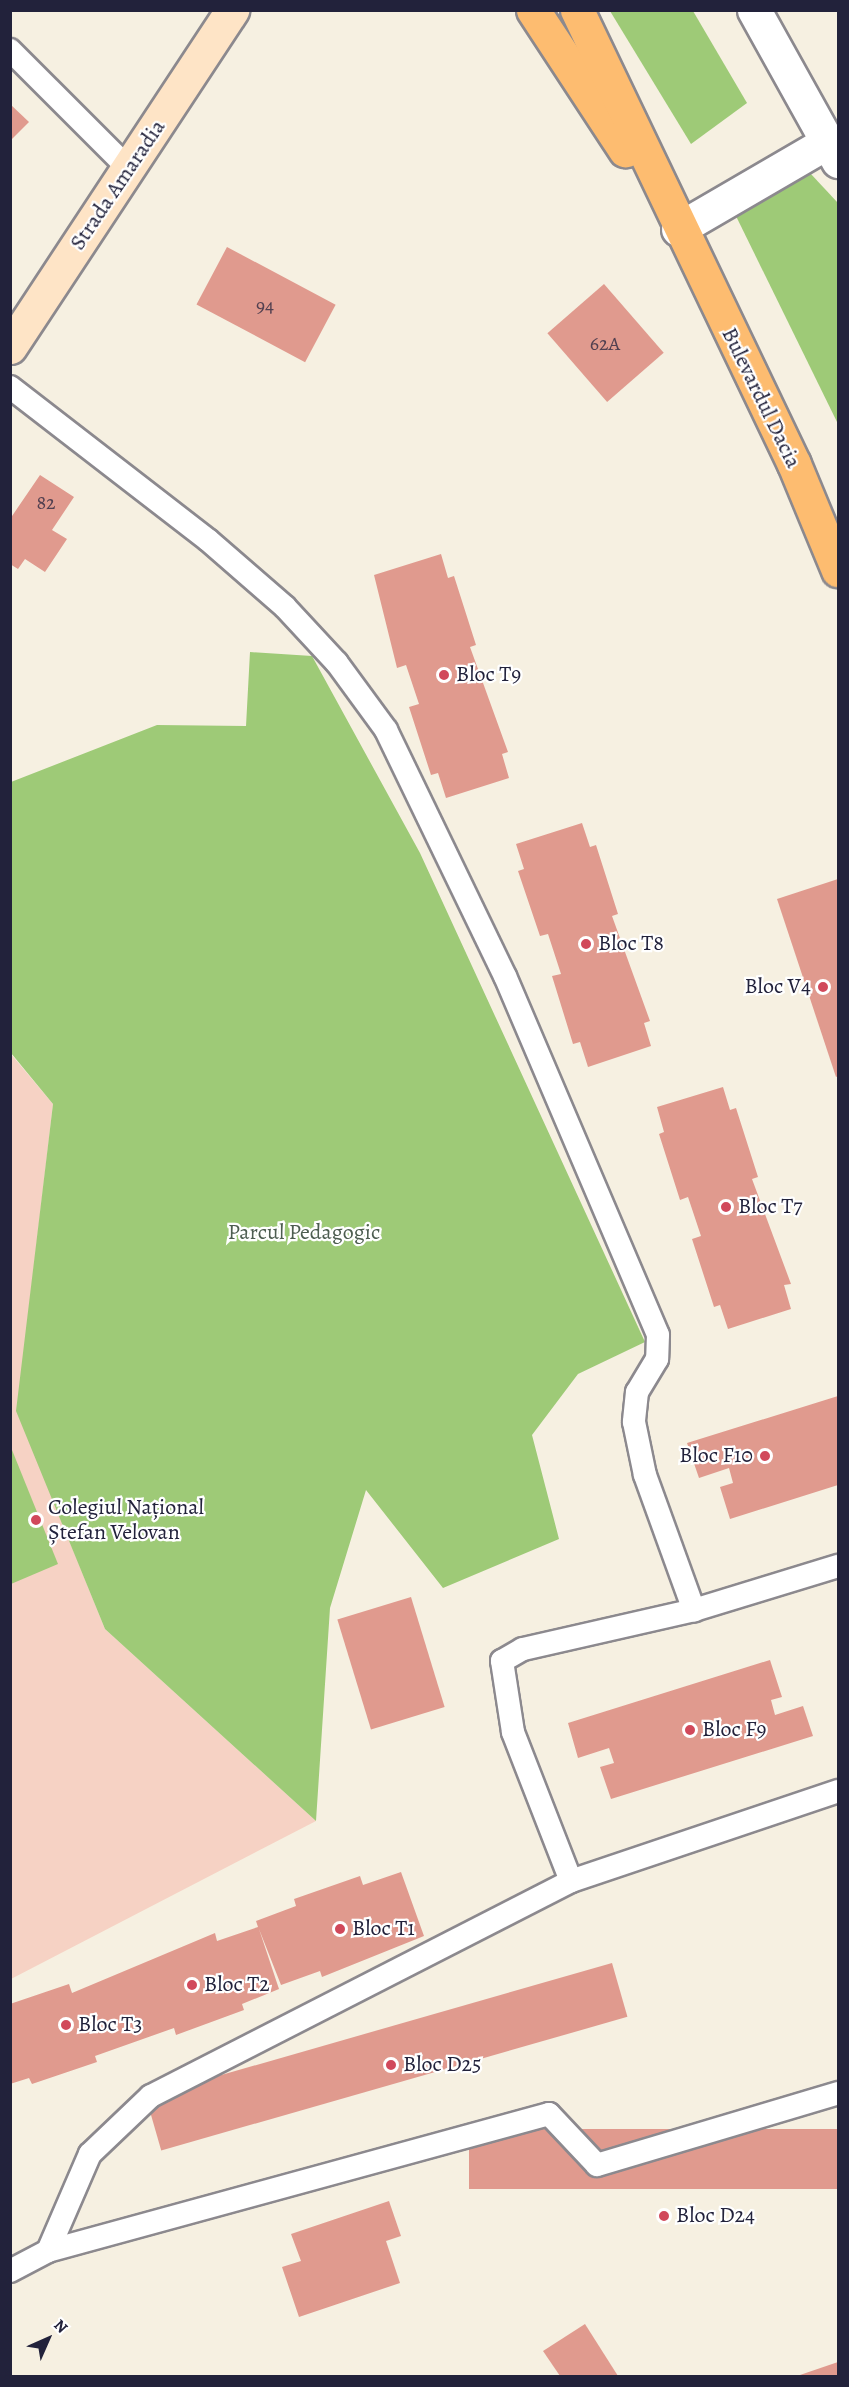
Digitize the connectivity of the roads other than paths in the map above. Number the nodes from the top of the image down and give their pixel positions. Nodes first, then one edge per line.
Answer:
1 (520, 10) edge
2 (533, 10) edge
3 (577, 10) edge
4 (754, 10) edge
5 (233, 15) edge
6 (552, 44) junction
7 (10, 50) edge
8 (832, 152) edge
9 (129, 169) junction
10 (678, 229) junction
11 (10, 346) edge
12 (10, 387) edge
13 (838, 570) edge
14 (838, 1566) edge
15 (694, 1611) junction
16 (838, 1791) edge
17 (571, 1881) junction
18 (838, 2093) edge
19 (48, 2251) junction
20 (10, 2271) edge

1 - 6 main road
2 - 6 main road, Bulevardul Dacia
3 - 10 main road, Bulevardul Dacia
4 - 8 street
5 - 9 main road, Strada Amaradia
6 - 10 main road, Bulevardul Dacia
7 - 9 lane
8 - 10 street
9 - 11 main road, Strada Amaradia
10 - 13 main road, Bulevardul Dacia
12 - 15 lane
14 - 15 lane
15 - 17 lane
16 - 17 lane
17 - 19 lane
18 - 19 lane
19 - 20 lane

